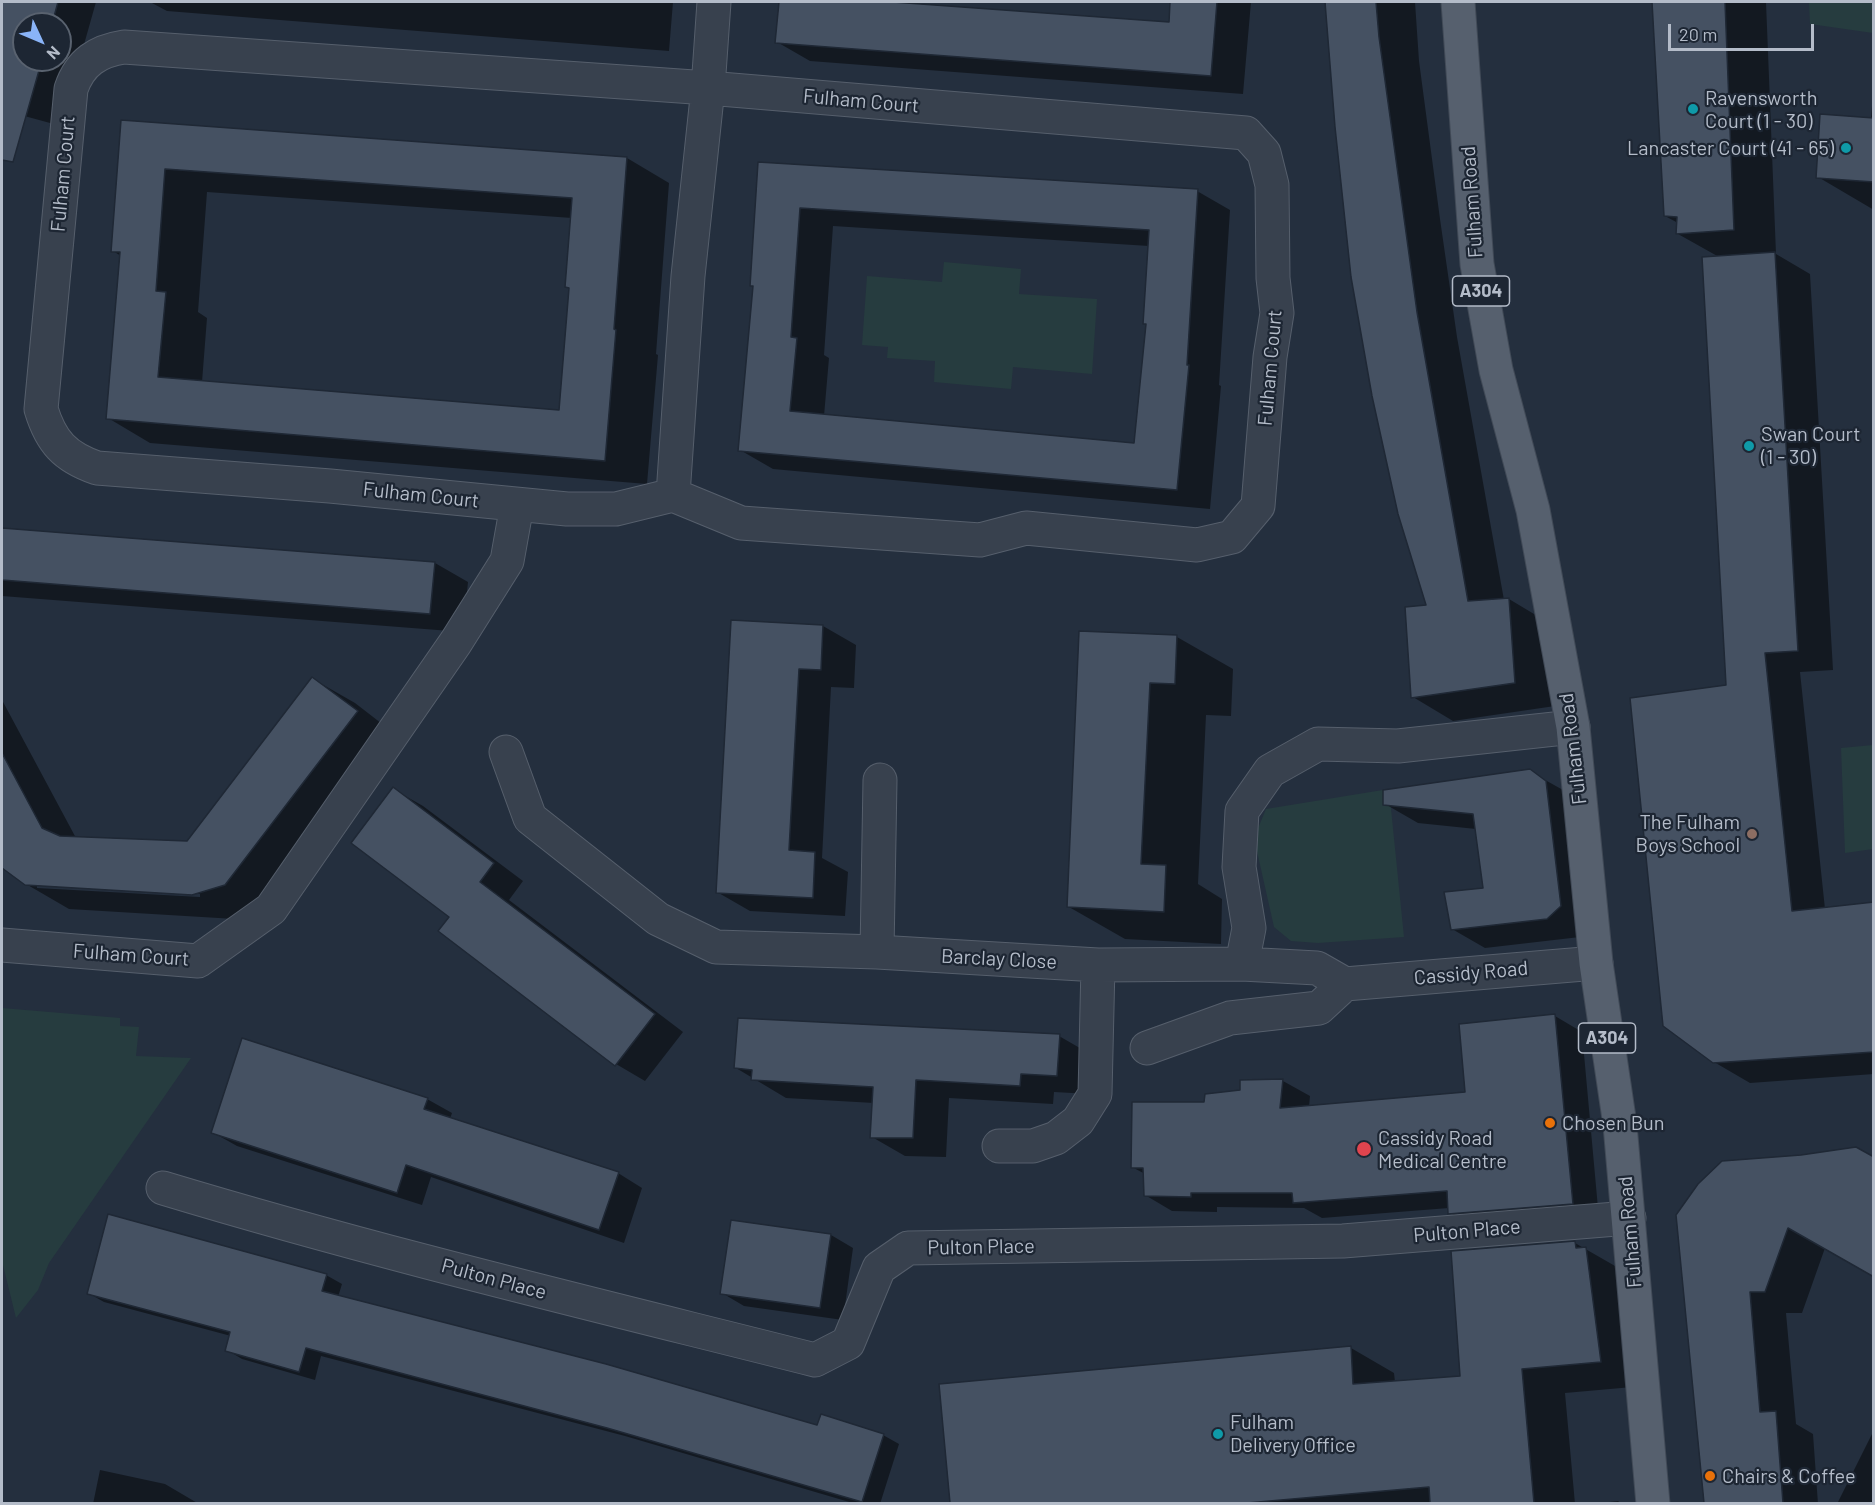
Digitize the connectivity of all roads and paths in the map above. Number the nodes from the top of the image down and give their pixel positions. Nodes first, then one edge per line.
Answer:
1 (714, 2) edge
2 (1458, 2) edge
3 (708, 88) junction
4 (673, 495) junction
5 (517, 505) junction
6 (1573, 727) junction
7 (506, 752) dead end
8 (880, 780) dead end
9 (2, 945) edge
10 (877, 952) junction
11 (1596, 963) junction
12 (1242, 964) junction
13 (1098, 965) junction
14 (1345, 984) junction
15 (1147, 1048) dead end
16 (999, 1146) dead end
17 (163, 1188) dead end
18 (1629, 1218) junction
19 (1653, 1503) edge

1 - 3 street
2 - 6 main road, Fulham Road / A304
3 - 4 street
3 - 4 street, Fulham Court
3 - 5 street, Fulham Court
4 - 5 street, Fulham Court
5 - 9 street, Fulham Court
6 - 11 main road, Fulham Road / A304
6 - 12 street
7 - 10 street, Barclay Close
8 - 10 street
10 - 13 street, Barclay Close
11 - 14 street, Cassidy Road
11 - 18 main road, Fulham Road / A304
12 - 13 street, Barclay Close
12 - 14 street
13 - 16 street
14 - 15 street
17 - 18 street, Pulton Place
18 - 19 main road, Fulham Road / A304

